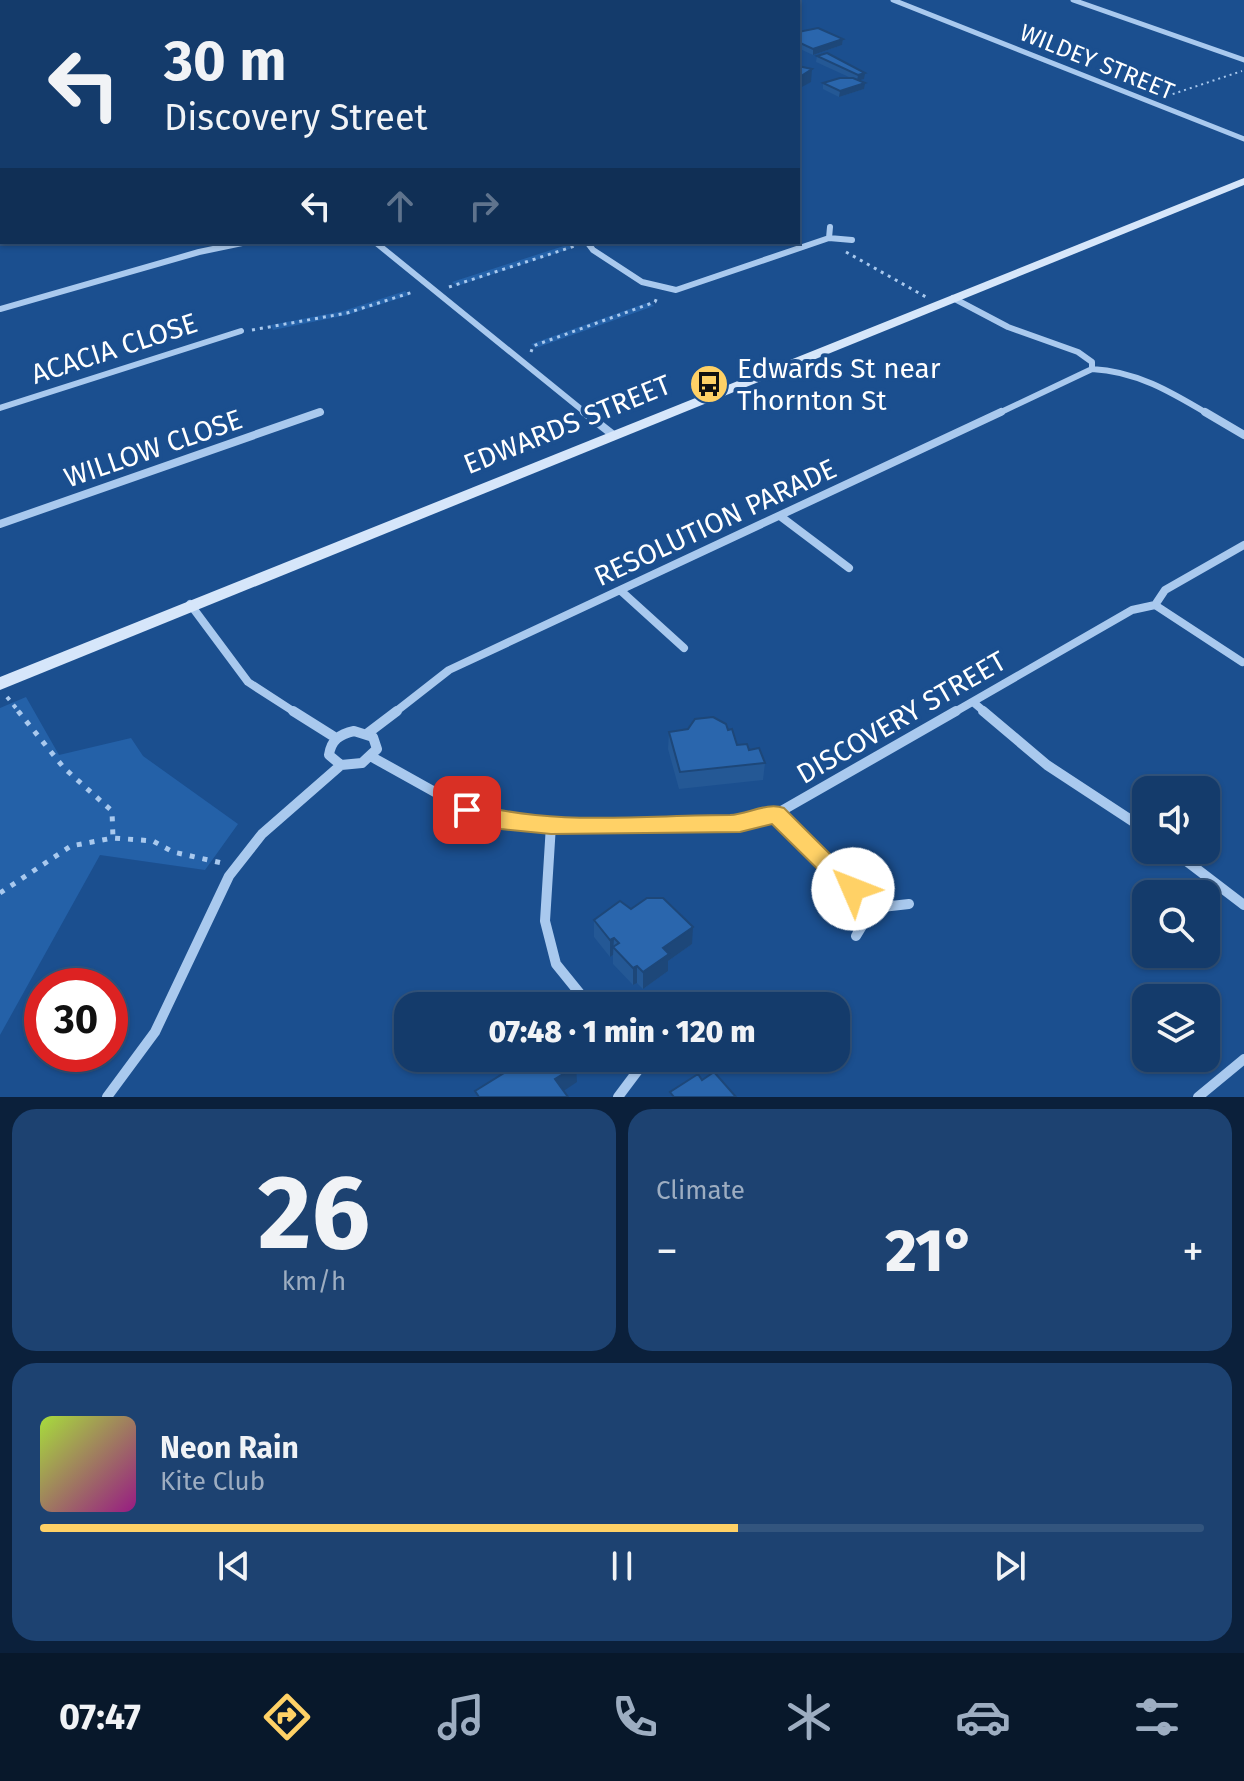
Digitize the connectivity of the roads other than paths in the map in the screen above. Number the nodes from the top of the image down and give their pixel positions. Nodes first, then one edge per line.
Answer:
1 (893, 0) edge
2 (1073, 0) edge
3 (1244, 60) edge
4 (1244, 139) edge
5 (1244, 181) edge
6 (830, 227) dead end
7 (826, 239) junction
8 (852, 240) dead end
9 (237, 244) edge
10 (378, 244) edge
11 (591, 244) edge
12 (946, 301) junction
13 (0, 309) edge
14 (241, 331) road end
15 (1092, 369) junction
16 (0, 408) edge
17 (320, 412) dead end
18 (612, 434) junction
19 (1244, 435) edge
20 (780, 516) junction
21 (0, 524) edge
22 (1244, 545) edge
23 (849, 568) dead end
24 (620, 590) junction
25 (190, 604) junction
26 (1155, 605) junction
27 (684, 648) dead end
28 (1242, 662) edge
29 (0, 686) edge
30 (973, 702) junction
31 (368, 733) junction
32 (336, 738) junction
33 (372, 757) junction
34 (341, 765) junction
35 (776, 814) junction
36 (1132, 821) edge
37 (551, 825) junction
38 (1190, 864) edge
39 (909, 904) dead end
40 (1244, 905) edge
41 (873, 908) junction
42 (856, 936) dead end
43 (579, 992) edge
44 (1244, 1059) edge
45 (637, 1072) edge
46 (107, 1097) edge
47 (618, 1097) edge
48 (1198, 1097) edge

1 - 4 street, WILDEY STREET
2 - 3 street
5 - 12 main road, EDWARDS STREET
6 - 7 street
7 - 8 street
7 - 11 street
9 - 13 street
10 - 18 street
12 - 15 street
12 - 18 main road, EDWARDS STREET
14 - 16 street, ACACIA CLOSE
15 - 19 street
15 - 20 street, RESOLUTION PARADE
17 - 21 street, WILLOW CLOSE
18 - 25 main road, EDWARDS STREET
20 - 23 street
20 - 24 street, RESOLUTION PARADE
22 - 26 street, DISCOVERY STREET
24 - 27 street
24 - 31 street, RESOLUTION PARADE
25 - 29 main road, EDWARDS STREET
25 - 32 street
26 - 28 street
26 - 30 street, DISCOVERY STREET
30 - 35 street, DISCOVERY STREET
30 - 36 street
31 - 32 street
31 - 33 street
32 - 34 street
33 - 34 street
33 - 37 street, DISCOVERY STREET
34 - 46 street
35 - 37 street, DISCOVERY STREET
35 - 41 street
37 - 43 street
38 - 40 street
39 - 41 street
41 - 42 street
44 - 48 street
45 - 47 street

